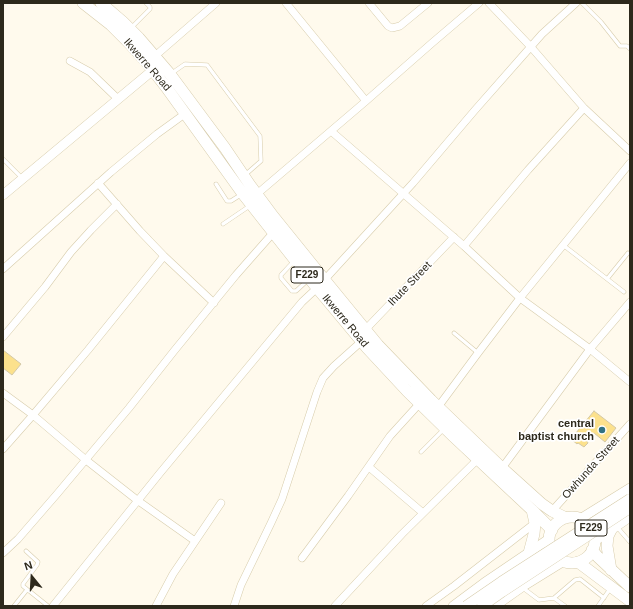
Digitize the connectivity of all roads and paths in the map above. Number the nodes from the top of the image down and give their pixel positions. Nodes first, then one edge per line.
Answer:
1 (83, 3) edge
2 (101, 3) edge
3 (146, 3) edge
4 (216, 3) edge
5 (286, 3) edge
6 (369, 3) edge
7 (428, 3) edge
8 (479, 3) edge
9 (489, 3) edge
10 (576, 3) edge
11 (582, 3) edge
12 (130, 28) junction
13 (531, 47) junction
14 (630, 49) edge
15 (155, 56) junction
16 (70, 61) dead end
17 (153, 70) junction
18 (170, 74) junction
19 (118, 100) junction
20 (366, 101) junction
21 (584, 108) junction
22 (186, 113) junction
23 (331, 131) junction
24 (630, 151) edge
25 (3, 159) edge
26 (630, 163) edge
27 (244, 176) junction
28 (22, 179) junction
29 (98, 183) junction
30 (216, 184) dead end
31 (243, 194) junction
32 (257, 194) junction
33 (403, 194) junction
34 (3, 195) edge
35 (117, 204) junction
36 (252, 204) junction
37 (223, 224) dead end
38 (274, 232) junction
39 (454, 237) junction
40 (562, 245) junction
41 (464, 246) junction
42 (628, 253) dead end
43 (164, 256) junction
44 (295, 260) junction
45 (3, 269) edge
46 (310, 278) junction
47 (607, 279) junction
48 (321, 284) junction
49 (624, 292) dead end
50 (520, 298) junction
51 (630, 302) edge
52 (214, 303) junction
53 (365, 330) junction
54 (454, 333) dead end
55 (3, 337) edge
56 (362, 341) junction
57 (590, 349) junction
58 (478, 353) junction
59 (630, 382) edge
60 (3, 392) edge
61 (420, 403) junction
62 (438, 407) junction
63 (33, 415) junction
64 (630, 424) edge
65 (445, 428) junction
66 (3, 449) edge
67 (421, 452) dead end
68 (478, 459) junction
69 (86, 460) junction
70 (369, 467) junction
71 (502, 468) junction
72 (628, 493) edge
73 (137, 500) junction
74 (221, 503) dead end
75 (532, 510) junction
76 (630, 510) edge
77 (552, 511) junction
78 (423, 513) junction
79 (630, 517) edge
80 (566, 518) junction
81 (580, 519) junction
82 (535, 523) junction
83 (613, 528) junction
84 (550, 534) junction
85 (195, 541) junction
86 (574, 541) junction
87 (630, 542) edge
88 (593, 546) junction
89 (26, 551) dead end
90 (3, 553) edge
91 (529, 553) junction
92 (302, 558) dead end
93 (564, 561) junction
94 (578, 562) junction
95 (506, 568) junction
96 (611, 570) junction
97 (630, 586) edge
98 (612, 587) junction
99 (520, 588) junction
100 (29, 591) junction
101 (554, 598) junction
102 (604, 598) junction
103 (630, 601) edge
104 (501, 604) edge
105 (14, 606) edge
106 (48, 606) edge
107 (53, 606) edge
108 (156, 606) edge
109 (234, 606) edge
110 (335, 606) edge
111 (426, 606) edge
112 (453, 606) edge
113 (466, 606) edge
114 (482, 606) edge
115 (565, 606) edge
116 (598, 606) edge

1 - 17 main road, Ikwerre Road / F229
2 - 12 main road, Ikwerre Road / F229
3 - 12 lane
4 - 15 street
5 - 20 street
6 - 7 street
8 - 20 street
9 - 13 street
10 - 13 street
11 - 14 lane
12 - 15 main road, Ikwerre Road / F229
13 - 21 street
13 - 33 street
15 - 18 main road, Ikwerre Road / F229
16 - 19 street
17 - 19 street
17 - 22 main road, Ikwerre Road / F229
18 - 27 main road, Ikwerre Road / F229
18 - 27 lane
19 - 28 street
20 - 23 street
21 - 24 street
21 - 41 street
22 - 29 street
22 - 31 main road, Ikwerre Road / F229
23 - 32 street
23 - 33 street
25 - 28 lane
26 - 40 street
27 - 32 main road, Ikwerre Road / F229
28 - 34 street
29 - 35 street
29 - 45 street
30 - 31 lane
31 - 36 main road, Ikwerre Road / F229
32 - 48 main road, Ikwerre Road / F229
33 - 39 street
33 - 48 street
35 - 43 street
35 - 55 street
36 - 37 lane
36 - 38 main road, Ikwerre Road / F229
38 - 44 main road, Ikwerre Road / F229
38 - 52 street
39 - 41 street
39 - 53 street, Ihute Street
40 - 47 lane
40 - 50 street
41 - 50 street
42 - 47 lane
43 - 52 street
43 - 63 street
44 - 46 main road, Ikwerre Road / F229
44 - 46 lane
46 - 48 main road, Ikwerre Road / F229
47 - 49 lane
48 - 53 main road, Ikwerre Road / F229
48 - 56 main road, Ikwerre Road / F229
48 - 73 street
50 - 57 street
50 - 58 street
51 - 57 street
52 - 69 street
53 - 62 main road, Ikwerre Road / F229
54 - 58 lane
56 - 61 main road, Ikwerre Road / F229
56 - 109 street
57 - 59 street
57 - 71 street
58 - 62 street
60 - 63 street
61 - 65 main road, Ikwerre Road / F229
61 - 70 street
62 - 71 main road, Ikwerre Road / F229
63 - 66 street
63 - 69 street
64 - 77 street, Owhunda Street
65 - 67 lane
65 - 68 main road, Ikwerre Road / F229
68 - 75 main road, Ikwerre Road / F229
68 - 78 street
69 - 73 street
69 - 90 street
70 - 78 street
70 - 92 street
71 - 77 main road, Ikwerre Road / F229
72 - 76 street
72 - 81 street
72 - 86 main road, bridge
73 - 85 street
73 - 107 street
74 - 85 street
75 - 82 main road
75 - 84 main road, Ikwerre Road / F229
76 - 86 main road, bridge
77 - 80 main road, Ikwerre Road / F229
78 - 110 street
79 - 83 street
80 - 81 main road, F229
80 - 84 main road, F229
81 - 88 main road, F229
82 - 91 main road
82 - 111 street
83 - 87 lane
83 - 88 street
83 - 96 main road
84 - 91 street
84 - 93 main road, F229
85 - 108 street
86 - 113 main road, bridge
86 - 114 main road, bridge
88 - 94 main road, F229
88 - 96 main road, F229
89 - 100 lane
91 - 95 street
93 - 94 main road
93 - 99 street
94 - 98 main road
95 - 99 street
95 - 112 street
96 - 97 main road, F229
98 - 102 lane
98 - 103 main road
99 - 101 lane
99 - 104 street
100 - 105 lane
100 - 106 lane
101 - 102 lane
101 - 115 lane
102 - 116 lane

